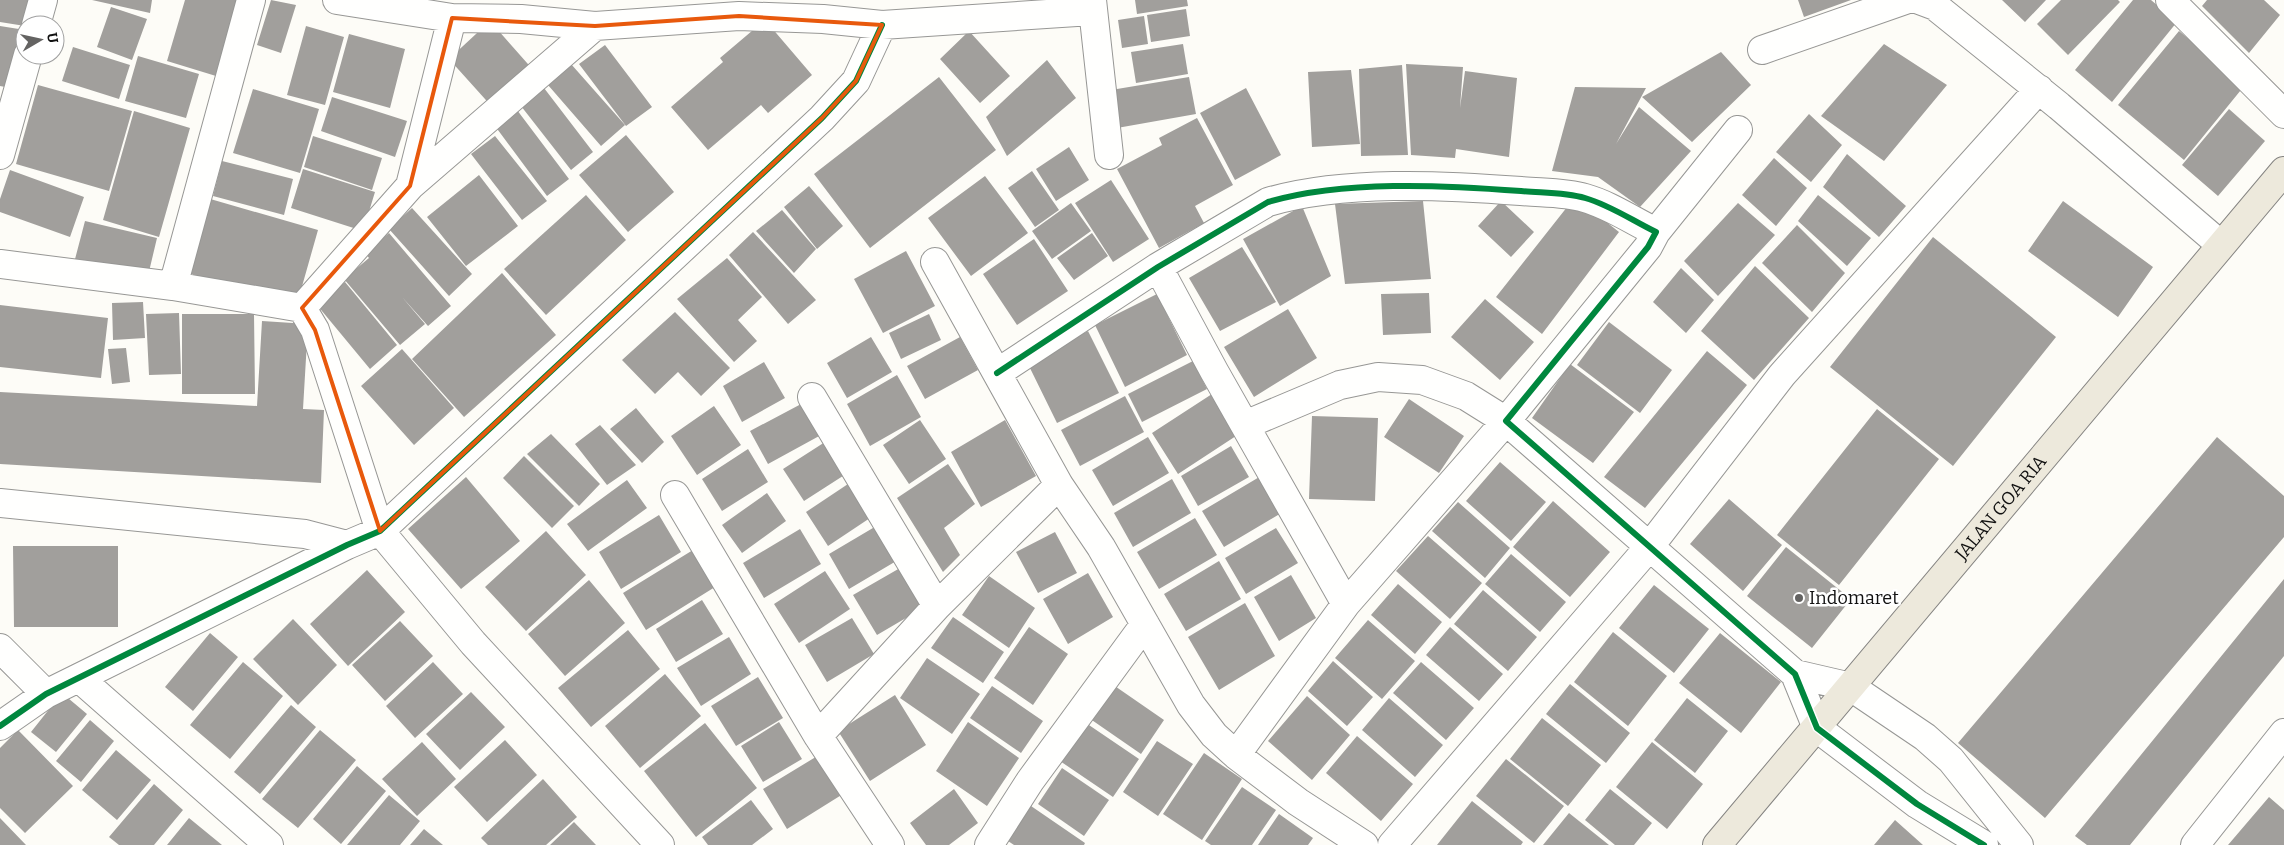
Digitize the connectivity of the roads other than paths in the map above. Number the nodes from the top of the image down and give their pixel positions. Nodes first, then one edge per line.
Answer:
1 (43, 0) edge
2 (251, 0) edge
3 (336, 0) edge
4 (1905, 0) edge
5 (2170, 0) edge
6 (1932, 2) edge
7 (1092, 6) edge
8 (39, 15) edge
9 (452, 18) junction
10 (882, 25) junction
11 (595, 26) junction
12 (1762, 50) dead end
13 (25, 65) edge
14 (2039, 90) junction
15 (2284, 114) edge
16 (1738, 130) dead end
17 (0, 155) edge
18 (1109, 155) dead end
19 (2284, 170) edge
20 (410, 186) junction
21 (1656, 232) junction
22 (2221, 245) junction
23 (935, 262) dead end
24 (0, 264) edge
25 (1158, 268) junction
26 (173, 286) junction
27 (302, 308) junction
28 (997, 373) junction
29 (812, 397) dead end
30 (1506, 421) junction
31 (1244, 425) junction
32 (1060, 485) junction
33 (675, 495) dead end
34 (0, 504) edge
35 (380, 531) junction
36 (347, 545) junction
37 (1650, 546) junction
38 (1346, 604) junction
39 (936, 606) junction
40 (1146, 624) junction
41 (0, 648) edge
42 (1795, 674) junction
43 (79, 678) junction
44 (1851, 687) junction
45 (46, 694) junction
46 (0, 726) edge
47 (1817, 728) junction
48 (818, 736) junction
49 (2279, 748) edge
50 (1236, 756) junction
51 (269, 845) edge
52 (660, 845) edge
53 (890, 845) edge
54 (989, 845) edge
55 (1364, 845) edge
56 (1392, 845) edge
57 (1717, 845) edge
58 (1984, 845) edge
59 (2018, 845) edge
60 (2195, 845) edge

1 - 8 street
2 - 26 street
3 - 9 street
4 - 12 street
5 - 15 street
6 - 14 street
7 - 10 street
7 - 18 street
9 - 11 street
9 - 20 street
10 - 11 street
10 - 35 street
11 - 20 street
13 - 17 street
14 - 22 street
14 - 37 street
16 - 21 street
19 - 22 main road, JALAN GOA RIA
20 - 27 street
21 - 25 street
21 - 30 street
22 - 44 main road, JALAN GOA RIA
23 - 28 street
24 - 26 street
25 - 28 street
25 - 31 street
26 - 27 street
27 - 35 street
28 - 32 street
29 - 39 street
30 - 31 street
30 - 37 street
30 - 38 street
31 - 38 street
32 - 39 street
32 - 40 street
33 - 48 street
34 - 36 street
35 - 36 street
35 - 52 street
36 - 43 street
37 - 42 street
37 - 56 street
38 - 50 street
39 - 48 street
40 - 50 street
40 - 54 street
41 - 45 street
42 - 44 street
42 - 47 street
43 - 45 street
43 - 51 street
44 - 47 main road, JALAN GOA RIA
44 - 59 street
45 - 46 street
47 - 57 main road, JALAN GOA RIA
47 - 58 street
48 - 53 street
49 - 60 street
50 - 55 street

